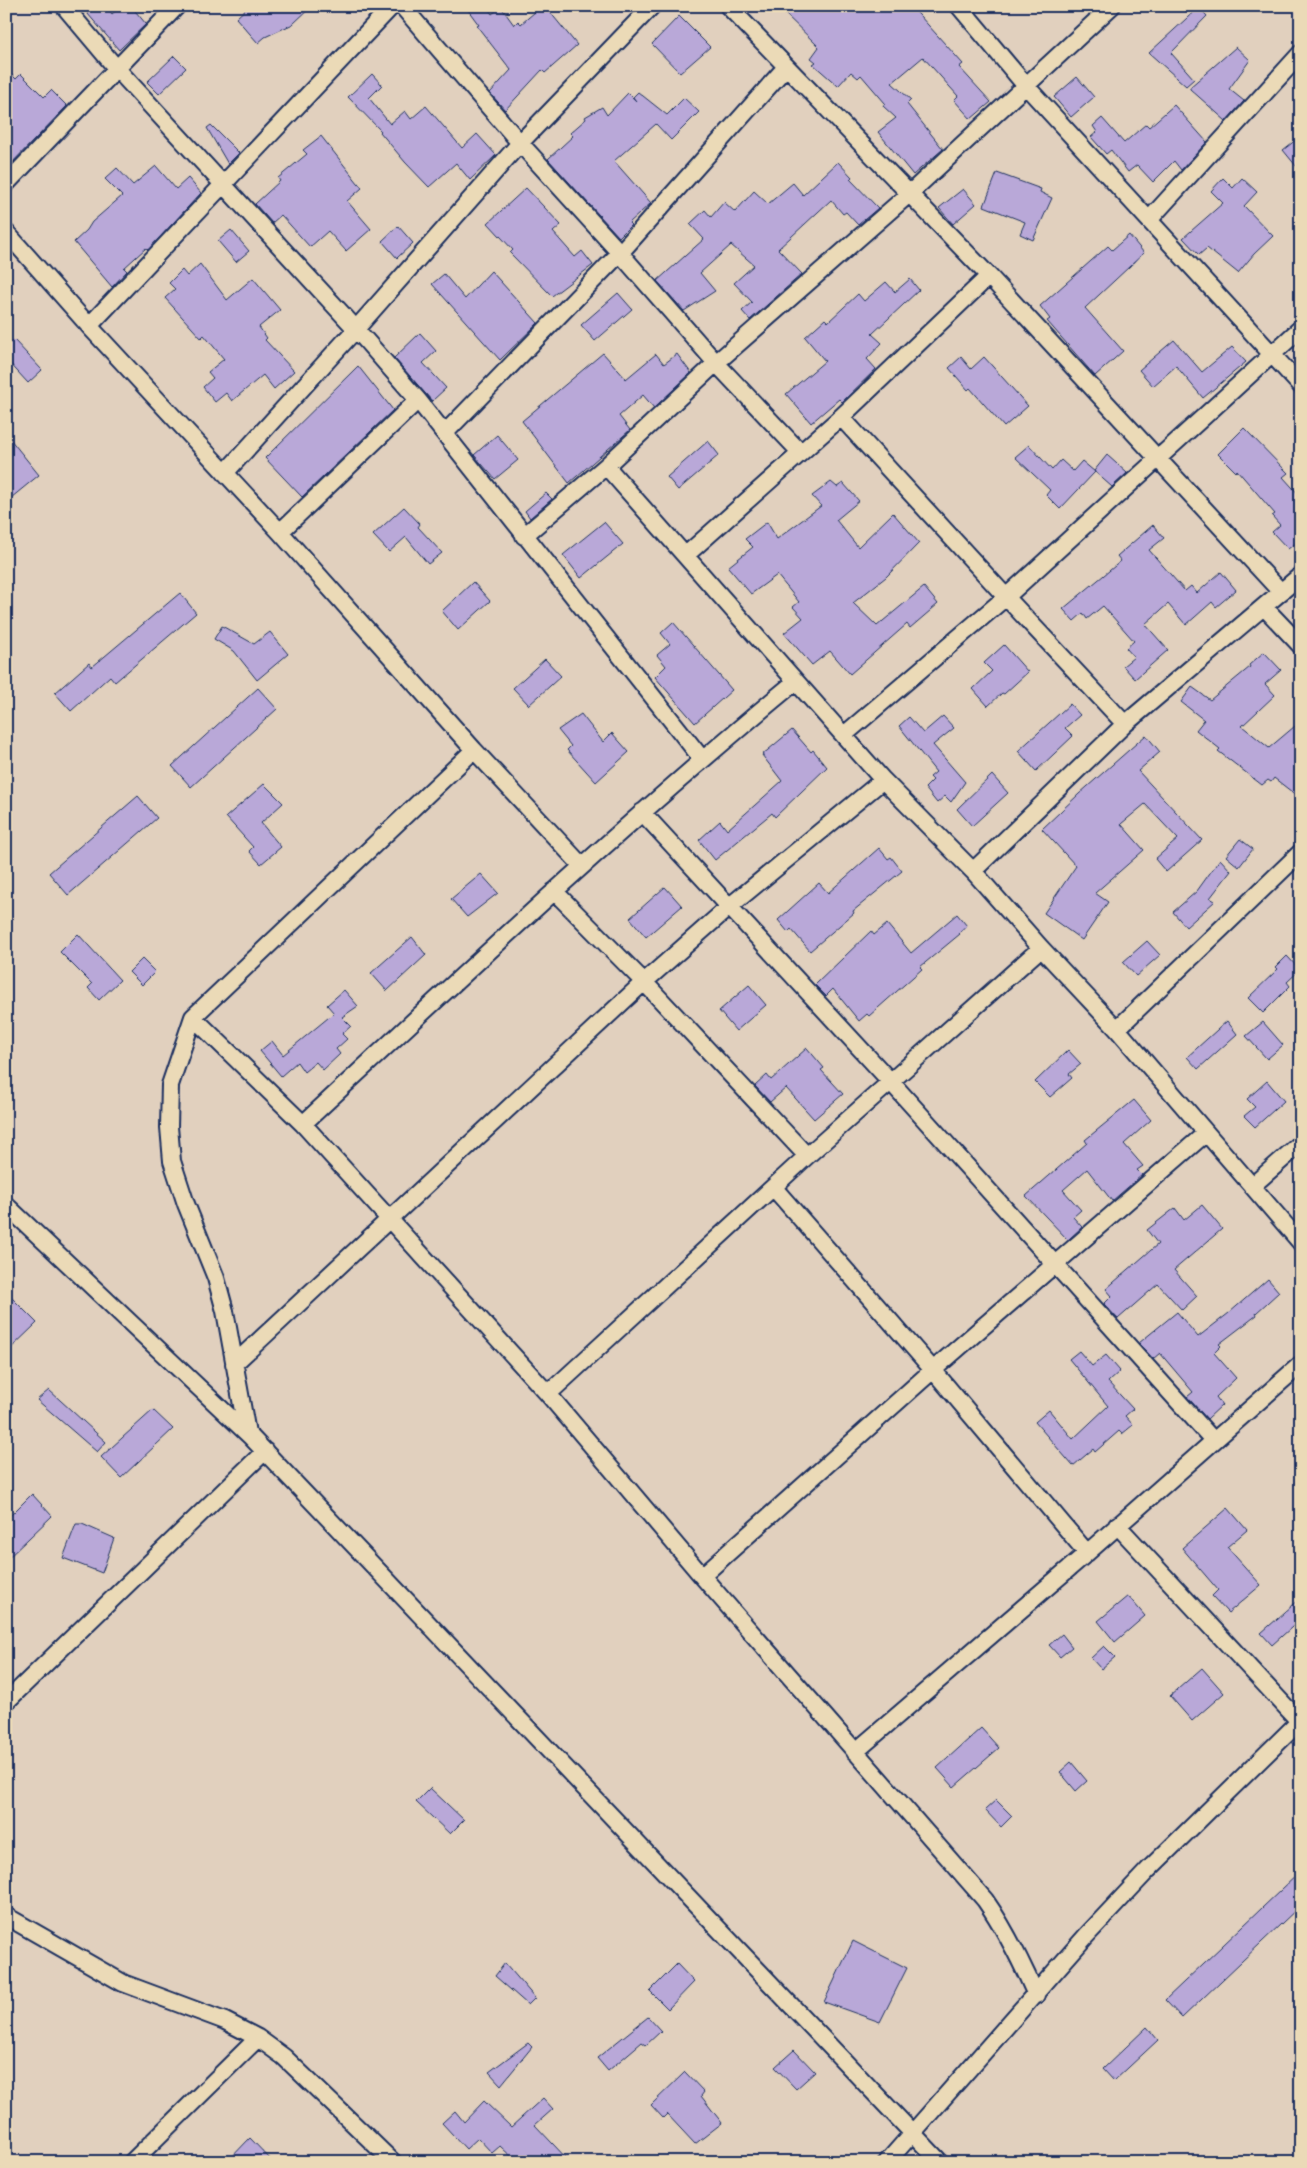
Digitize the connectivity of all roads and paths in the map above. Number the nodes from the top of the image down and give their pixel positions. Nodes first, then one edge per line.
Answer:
1 (64, 6) edge
2 (177, 6) edge
3 (392, 6) edge
4 (402, 6) edge
5 (652, 6) edge
6 (728, 6) edge
7 (959, 6) edge
8 (1112, 6) edge
9 (1301, 53) edge
10 (786, 67) junction
11 (117, 69) junction
12 (1026, 86) junction
13 (520, 143) junction
14 (6, 184) edge
15 (224, 185) junction
16 (909, 194) junction
17 (1150, 220) junction
18 (6, 232) edge
19 (620, 253) junction
20 (989, 276) junction
21 (89, 326) junction
22 (1301, 328) edge
23 (356, 329) junction
24 (1273, 354) junction
25 (716, 363) junction
26 (1301, 386) edge
27 (418, 400) junction
28 (841, 416) junction
29 (445, 433) junction
30 (800, 452) junction
31 (1157, 459) junction
32 (606, 466) junction
33 (225, 473) junction
34 (280, 532) junction
35 (524, 536) junction
36 (686, 555) junction
37 (1301, 575) edge
38 (1281, 592) junction
39 (1006, 598) junction
40 (1264, 607) junction
41 (1301, 646) edge
42 (795, 682) junction
43 (1125, 724) junction
44 (844, 736) junction
45 (474, 750) junction
46 (702, 759) junction
47 (882, 780) junction
48 (642, 812) junction
49 (1301, 852) edge
50 (582, 866) junction
51 (973, 871) junction
52 (554, 891) junction
53 (730, 906) junction
54 (1041, 948) junction
55 (644, 982) junction
56 (193, 1017) junction
57 (1117, 1029) junction
58 (891, 1082) junction
59 (303, 1124) junction
60 (1206, 1133) junction
61 (1301, 1143) edge
62 (807, 1156) junction
63 (1252, 1186) junction
64 (774, 1188) junction
65 (6, 1205) edge
66 (388, 1219) junction
67 (1301, 1243) edge
68 (1054, 1265) junction
69 (234, 1364) junction
70 (1301, 1364) edge
71 (933, 1370) junction
72 (548, 1394) junction
73 (246, 1433) junction
74 (1213, 1440) junction
75 (264, 1451) junction
76 (1117, 1524) junction
77 (1087, 1553) junction
78 (702, 1576) junction
79 (6, 1702) edge
80 (1300, 1721) edge
81 (855, 1752) junction
82 (6, 1916) edge
83 (1036, 1995) junction
84 (258, 2038) junction
85 (913, 2134) junction
86 (132, 2162) edge
87 (393, 2162) edge
88 (887, 2162) edge
89 (940, 2162) edge

1 - 11 street
2 - 11 street
3 - 15 street
4 - 13 street
5 - 13 street
6 - 10 street
7 - 12 street
8 - 12 street
9 - 17 street
10 - 16 street
10 - 19 street
11 - 14 street
11 - 15 street
12 - 16 street
12 - 17 street
13 - 19 street
13 - 23 street
15 - 21 street
15 - 23 street
16 - 20 street
16 - 25 street
17 - 24 street
18 - 21 street
19 - 25 street
19 - 29 street
20 - 28 street
20 - 31 street
21 - 33 street
22 - 24 street
23 - 27 street
23 - 33 street
24 - 26 street
24 - 31 street
25 - 30 street
25 - 32 street
27 - 29 street
27 - 34 street
28 - 30 street
28 - 39 street
29 - 35 street
30 - 36 street
31 - 38 street
31 - 39 street
32 - 35 street
32 - 36 street
33 - 34 street
34 - 45 street
35 - 46 street
36 - 42 street
37 - 38 street
38 - 40 street
39 - 43 street
39 - 44 street
40 - 41 street
40 - 43 street
42 - 44 street
42 - 46 street
43 - 51 street
44 - 47 street
45 - 50 street
45 - 56 street
46 - 48 street
47 - 51 street
47 - 53 street
48 - 50 street
48 - 53 street
49 - 57 street
50 - 52 street
51 - 54 street
52 - 55 street
52 - 59 street
53 - 55 street
53 - 58 street
54 - 57 street
54 - 58 street
55 - 62 street
55 - 66 street
56 - 59 street
56 - 69 street
57 - 60 street
58 - 62 street
58 - 68 street
59 - 66 street
60 - 63 street
60 - 68 street
61 - 63 street
62 - 64 street
63 - 67 street
64 - 71 street
64 - 72 street
65 - 73 street
66 - 69 street
66 - 72 street
68 - 71 street
68 - 74 street
69 - 73 street
70 - 74 street
71 - 77 street
71 - 78 street
72 - 78 street
73 - 75 street
74 - 76 street
75 - 79 street
75 - 85 street
76 - 77 street
76 - 80 street
77 - 81 street
78 - 81 street
80 - 83 street
81 - 83 street
82 - 84 street
83 - 85 street
84 - 86 street
84 - 87 street
85 - 88 street
85 - 89 street

